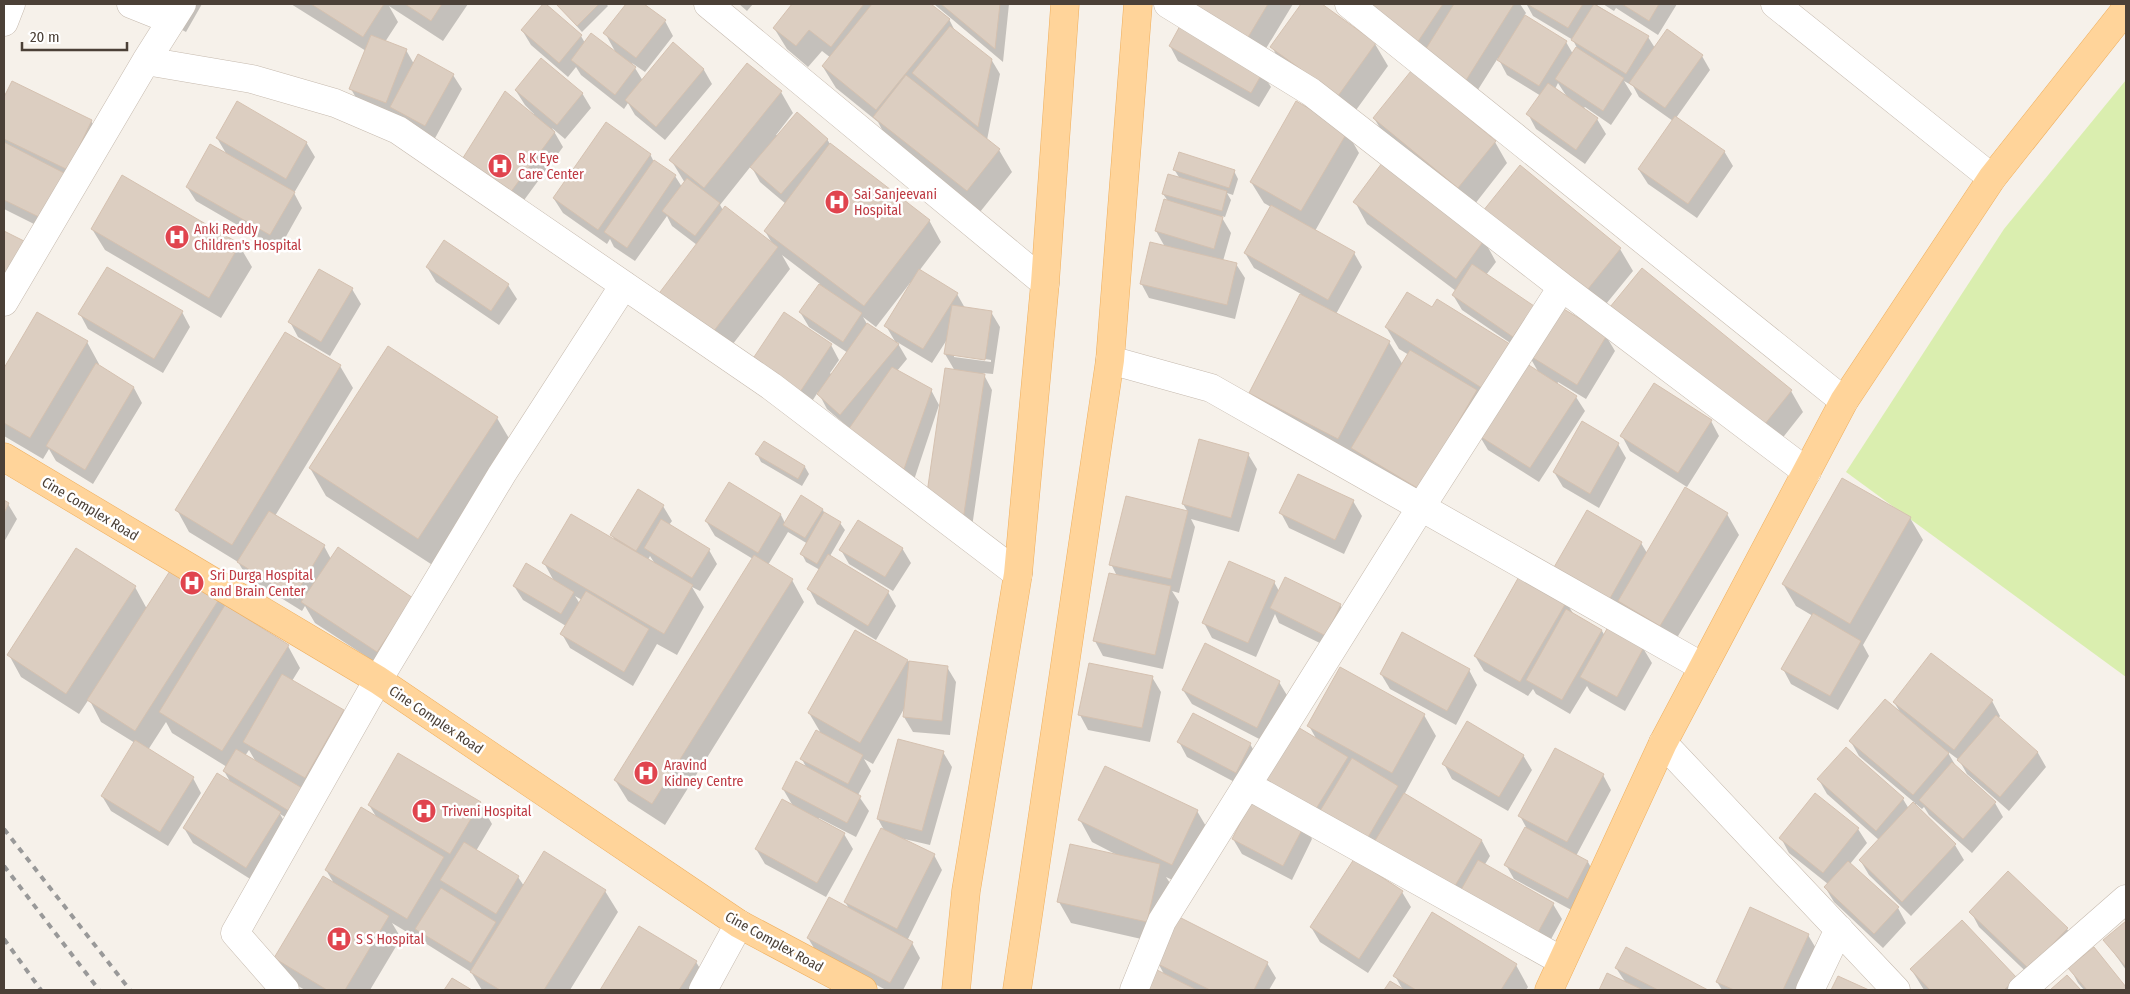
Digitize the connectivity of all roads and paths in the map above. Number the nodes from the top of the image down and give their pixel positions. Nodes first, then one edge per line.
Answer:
1 (11, 4) edge
2 (131, 4) edge
3 (708, 4) edge
4 (1065, 4) edge
5 (1138, 4) edge
6 (1168, 4) edge
7 (1349, 4) edge
8 (1775, 4) edge
9 (2126, 9) edge
10 (177, 12) edge
11 (4, 22) edge
12 (146, 61) junction
13 (1992, 178) junction
14 (1045, 282) junction
15 (624, 285) junction
16 (1562, 287) junction
17 (4, 302) edge
18 (1110, 360) junction
19 (1844, 401) junction
20 (4, 457) edge
21 (1807, 472) junction
22 (1421, 507) junction
23 (1018, 574) junction
24 (1702, 667) junction
25 (378, 680) junction
26 (1663, 742) junction
27 (1247, 785) junction
28 (2126, 899) edge
29 (738, 924) junction
30 (1839, 929) junction
31 (1562, 961) junction
32 (285, 990) edge
33 (703, 990) edge
34 (863, 990) edge
35 (956, 990) edge
36 (1017, 990) edge
37 (1134, 990) edge
38 (1549, 990) edge
39 (1810, 990) edge
40 (1896, 990) edge
41 (2022, 990) edge

1 - 11 street
2 - 10 street
3 - 14 street
4 - 14 main road
5 - 18 main road
6 - 16 street
7 - 19 street
8 - 13 street
9 - 13 main road
10 - 12 street
12 - 15 street
12 - 17 street
13 - 19 main road
14 - 23 main road
15 - 23 street
15 - 25 street
16 - 21 street
16 - 22 street
18 - 22 street
18 - 36 main road
19 - 21 main road
20 - 25 main road, Cine Complex Road
21 - 24 main road
22 - 24 street
22 - 27 street
23 - 35 main road
24 - 26 main road
25 - 29 main road, Cine Complex Road
25 - 32 street
26 - 30 street
26 - 31 main road
27 - 31 street
27 - 37 street
28 - 41 street
29 - 33 street
29 - 34 main road, Cine Complex Road
30 - 39 street
30 - 40 street
31 - 38 main road

